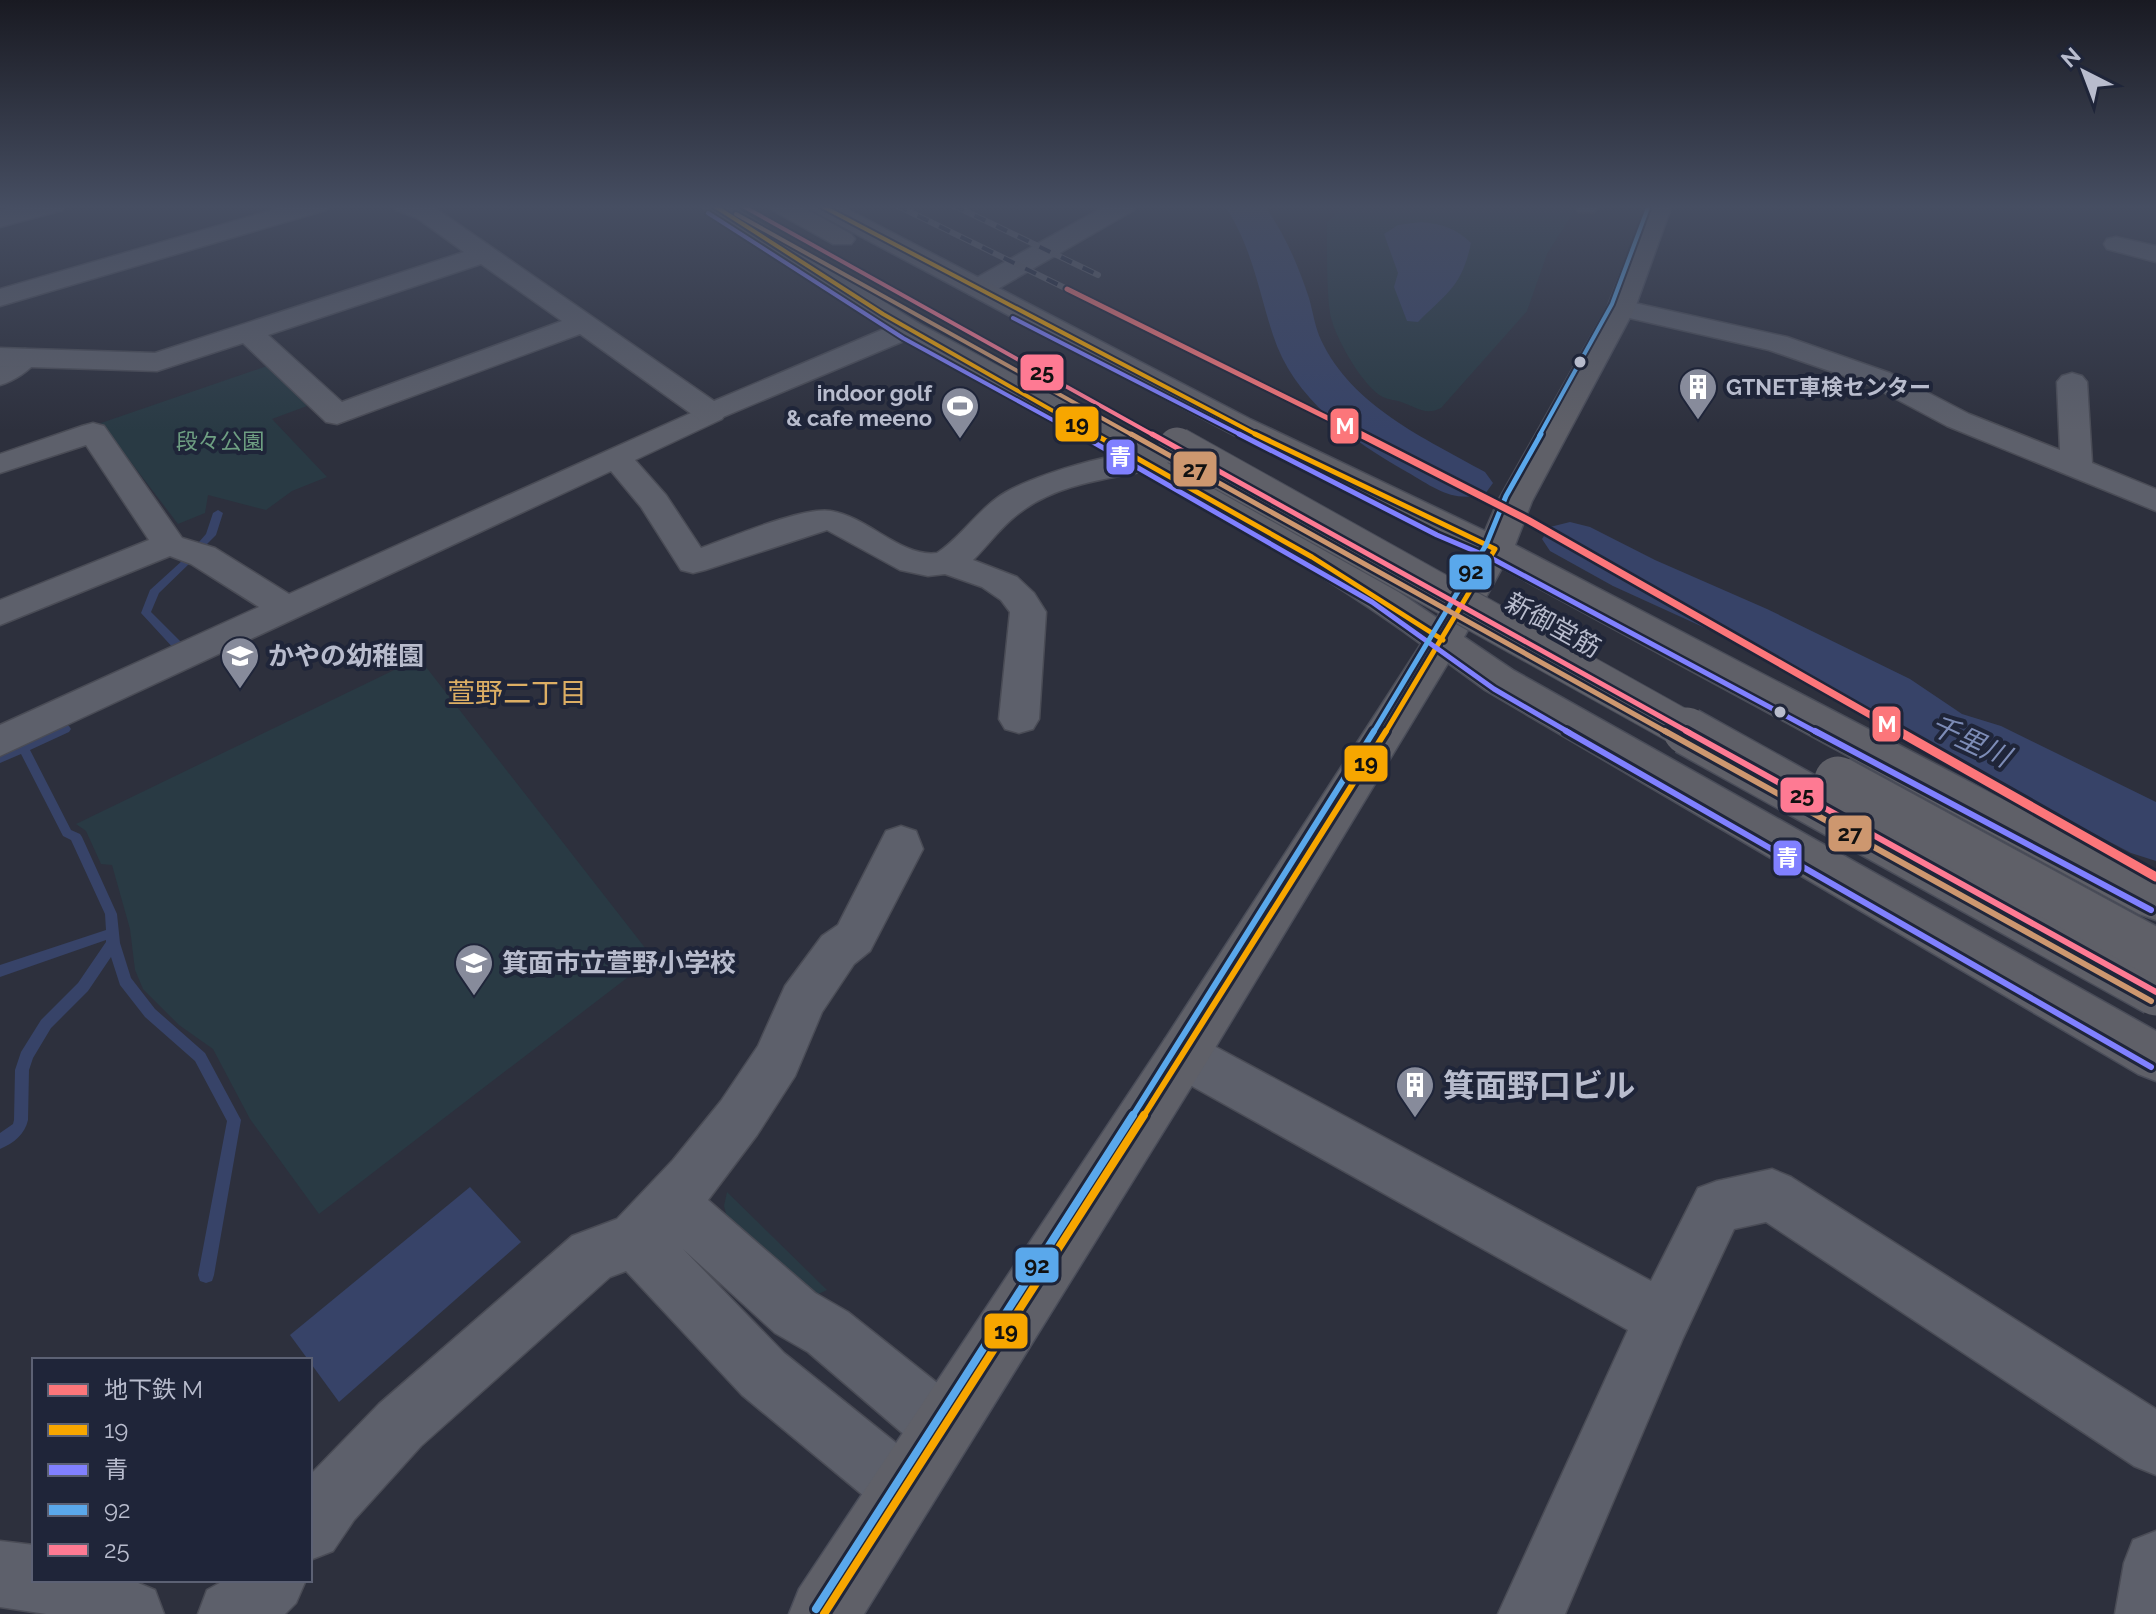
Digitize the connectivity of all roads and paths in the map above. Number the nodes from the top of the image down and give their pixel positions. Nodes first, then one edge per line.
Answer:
1 (60, 280) edge
2 (404, 280) edge
3 (520, 280) edge
4 (831, 280) edge
5 (877, 280) edge
6 (904, 280) edge
7 (964, 280) edge
8 (995, 280) edge
9 (1631, 280) edge
10 (979, 288) junction
11 (0, 298) edge
12 (1621, 308) junction
13 (581, 324) junction
14 (908, 329) junction
15 (248, 332) junction
16 (12, 357) edge
17 (0, 376) edge
18 (2072, 382) dead end
19 (711, 413) junction
20 (1175, 446) junction
21 (616, 457) junction
22 (0, 464) edge
23 (2076, 468) junction
24 (2156, 501) edge
25 (167, 544) junction
26 (1495, 549) junction
27 (948, 563) junction
28 (287, 609) junction
29 (0, 613) edge
30 (1443, 640) junction
31 (1019, 719) dead end
32 (0, 742) edge
33 (901, 843) dead end
34 (2156, 901) edge
35 (2156, 953) edge
36 (2156, 992) edge
37 (1183, 1055) junction
38 (2156, 1058) edge
39 (652, 1221) junction
40 (1663, 1318) junction
41 (943, 1427) junction
42 (2156, 1444) edge
43 (904, 1489) junction
44 (312, 1525) edge
45 (2156, 1563) edge
46 (0, 1574) edge
47 (32, 1578) edge
48 (50, 1582) edge
49 (271, 1582) edge
50 (131, 1614) edge
51 (231, 1614) edge
52 (824, 1614) edge
53 (1531, 1614) edge
54 (2148, 1614) edge

1 - 11 street
2 - 15 street
3 - 13 street
4 - 14 highway
5 - 20 highway, 新御堂筋
6 - 20 highway, 新御堂筋
7 - 10 highway
8 - 10 street
9 - 12 highway
10 - 26 highway
12 - 23 street
12 - 26 highway
13 - 15 street
13 - 19 street
14 - 19 street
14 - 20 highway
15 - 16 street
16 - 17 street
18 - 23 street
19 - 21 street
20 - 27 street
20 - 30 highway
20 - 35 highway, 新御堂筋, bridge
20 - 36 highway, 新御堂筋, bridge
21 - 27 street
21 - 28 street
22 - 25 street
23 - 24 street
25 - 28 street
25 - 29 street
26 - 30 highway
26 - 34 highway
27 - 31 street
28 - 32 street
30 - 37 highway
30 - 38 highway
33 - 39 street
37 - 40 street
37 - 41 highway
39 - 41 street
39 - 43 street
39 - 44 street
40 - 42 street
40 - 53 street
41 - 43 highway
43 - 52 highway
45 - 54 street
46 - 47 street
48 - 50 street
49 - 51 street

